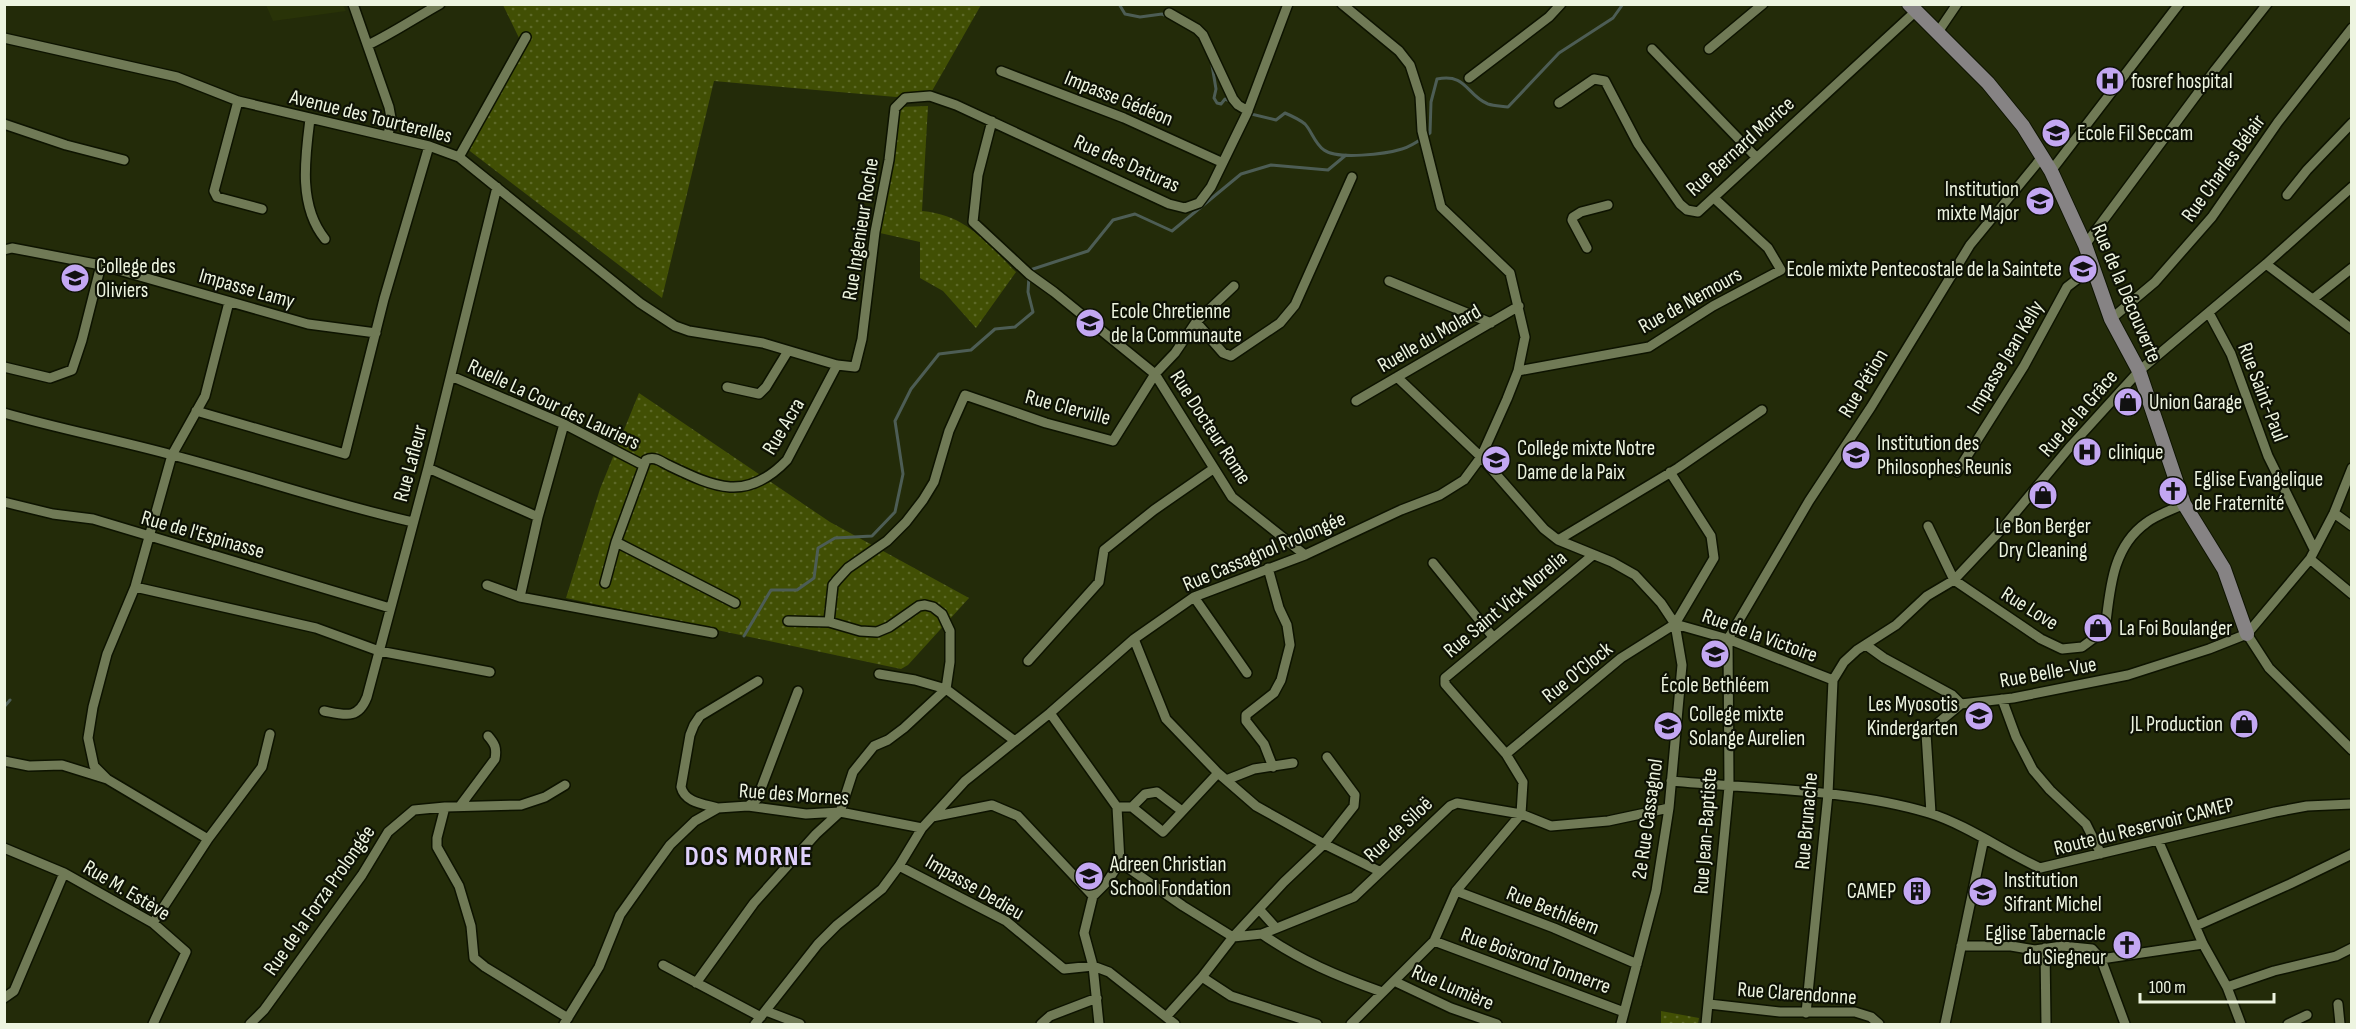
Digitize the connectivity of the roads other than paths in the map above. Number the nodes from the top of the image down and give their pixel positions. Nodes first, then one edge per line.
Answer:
1 (352, 4) edge
2 (440, 4) edge
3 (1288, 4) edge
4 (1342, 4) edge
5 (1561, 4) edge
6 (1763, 4) edge
7 (1957, 4) edge
8 (2180, 4) edge
9 (2267, 4) edge
10 (1912, 8) edge
11 (1169, 13) dead end
12 (2352, 28) edge
13 (1938, 32) junction
14 (526, 37) dead end
15 (4, 38) edge
16 (368, 45) junction
17 (1652, 49) dead end
18 (1709, 49) dead end
19 (1001, 71) dead end
20 (1469, 78) dead end
21 (905, 98) joint
22 (238, 101) junction
23 (1559, 103) dead end
24 (1248, 111) junction
25 (310, 119) junction
26 (992, 121) junction
27 (2352, 123) edge
28 (4, 124) edge
29 (388, 136) junction
30 (429, 146) junction
31 (2043, 156) junction
32 (1756, 157) junction
33 (459, 158) junction
34 (124, 160) dead end
35 (1221, 162) junction
36 (2051, 171) junction
37 (1352, 177) dead end
38 (2352, 187) edge
39 (497, 188) junction
40 (2287, 195) dead end
41 (1714, 198) junction
42 (1608, 205) dead end
43 (262, 209) dead end
44 (325, 239) dead end
45 (2085, 245) junction
46 (1587, 248) dead end
47 (4, 250) edge
48 (101, 264) junction
49 (2266, 264) junction
50 (2093, 267) junction
51 (2352, 268) edge
52 (1389, 281) dead end
53 (1234, 286) dead end
54 (2313, 299) junction
55 (229, 302) junction
56 (1519, 306) junction
57 (2209, 313) junction
58 (2111, 319) junction
59 (1196, 322) junction
60 (1491, 322) junction
61 (2352, 329) edge
62 (376, 333) junction
63 (788, 351) junction
64 (837, 365) junction
65 (4, 367) edge
66 (855, 368) joint
67 (1518, 370) junction
68 (2139, 371) junction
69 (1155, 374) junction
70 (451, 376) junction
71 (1397, 378) junction
72 (727, 387) dead end
73 (1356, 401) dead end
74 (1762, 410) dead end
75 (196, 411) junction
76 (4, 413) edge
77 (564, 424) junction
78 (172, 455) junction
79 (1481, 457) junction
80 (643, 465) junction
81 (428, 468) junction
82 (2352, 468) edge
83 (1213, 469) junction
84 (1670, 472) junction
85 (1957, 472) dead end
86 (4, 502) edge
87 (2184, 504) junction
88 (2334, 513) junction
89 (538, 517) junction
90 (413, 522) junction
91 (1928, 526) dead end
92 (2352, 526) edge
93 (149, 537) junction
94 (1558, 540) junction
95 (616, 542) junction
96 (2314, 549) junction
97 (1305, 555) junction
98 (1593, 555) junction
99 (2310, 559) junction
100 (1433, 563) dead end
101 (1268, 568) junction
102 (1954, 580) junction
103 (605, 583) dead end
104 (487, 585) dead end
105 (135, 587) junction
106 (2352, 594) edge
107 (520, 597) junction
108 (1194, 597) junction
109 (735, 603) dead end
110 (390, 608) junction
111 (788, 621) dead end
112 (829, 622) junction
113 (1675, 624) junction
114 (713, 633) dead end
115 (2247, 634) junction
116 (1493, 637) junction
117 (1134, 639) junction
118 (1728, 639) junction
119 (1866, 645) junction
120 (379, 651) junction
121 (1028, 661) dead end
122 (490, 672) dead end
123 (1247, 673) dead end
124 (879, 674) dead end
125 (1833, 680) junction
126 (758, 681) dead end
127 (946, 689) junction
128 (798, 690) dead end
129 (2002, 699) junction
130 (1961, 704) junction
131 (324, 711) dead end
132 (1050, 713) junction
133 (270, 734) dead end
134 (488, 736) dead end
135 (1015, 741) junction
136 (2352, 750) edge
137 (1506, 754) junction
138 (1327, 757) dead end
139 (4, 761) edge
140 (1293, 763) dead end
141 (1273, 767) junction
142 (1218, 773) junction
143 (107, 778) junction
144 (1226, 780) junction
145 (1671, 781) junction
146 (565, 785) dead end
147 (1729, 787) junction
148 (1828, 794) junction
149 (2352, 804) edge
150 (460, 806) junction
151 (748, 806) junction
152 (445, 807) junction
153 (1117, 807) junction
154 (1132, 807) junction
155 (718, 808) junction
156 (1669, 808) junction
157 (1182, 811) junction
158 (840, 812) junction
159 (1931, 813) junction
160 (1521, 814) junction
161 (932, 817) junction
162 (922, 828) junction
163 (1984, 838) junction
164 (208, 839) junction
165 (2158, 840) junction
166 (1324, 844) junction
167 (4, 848) edge
168 (2101, 854) junction
169 (2352, 854) edge
170 (1120, 862) junction
171 (899, 866) junction
172 (1379, 871) junction
173 (64, 873) junction
174 (1456, 891) junction
175 (1093, 896) junction
176 (1259, 909) junction
177 (153, 923) junction
178 (2196, 926) junction
179 (1276, 928) junction
180 (1262, 933) junction
181 (1233, 937) junction
182 (1434, 941) junction
183 (2204, 944) junction
184 (1961, 946) junction
185 (2045, 948) junction
186 (2352, 948) edge
187 (2101, 959) junction
188 (1637, 964) junction
189 (663, 965) dead end
190 (1093, 966) junction
191 (1202, 977) junction
192 (1396, 982) junction
193 (696, 983) junction
194 (2227, 987) junction
195 (1383, 992) junction
196 (4, 998) edge
197 (1097, 998) junction
198 (1709, 1004) junction
199 (2338, 1005) dead end
200 (1624, 1012) junction
201 (1780, 1012) junction
202 (1806, 1014) junction
203 (2307, 1015) dead end
204 (761, 1017) edge
205 (1166, 1017) junction
206 (566, 1021) edge
207 (153, 1024) edge
208 (250, 1024) edge
209 (800, 1024) edge
210 (1041, 1024) edge
211 (1099, 1024) edge
212 (1175, 1024) edge
213 (1317, 1024) edge
214 (1351, 1024) edge
215 (1497, 1024) edge
216 (1621, 1024) edge
217 (1706, 1024) edge
218 (1780, 1024) edge
219 (1880, 1024) edge
220 (1945, 1024) edge
221 (2046, 1024) edge
222 (2125, 1024) edge
223 (2241, 1024) edge
224 (2288, 1024) edge
225 (2340, 1024) edge

1 - 16 street
2 - 16 street
3 - 24 street, Rue des Daturas
4 - 56 street, Rue Cassagnol Prolongée
5 - 20 street
6 - 18 street
7 - 13 street
8 - 36 street
9 - 45 street
10 - 13 street, Rue de la Découverte
10 - 32 street, Rue Bernard Morice
11 - 24 street
12 - 58 street, Rue Charles Bélair
13 - 31 street, Rue de la Découverte
14 - 33 street
15 - 22 street, Avenue des Tourterelles
16 - 29 street
17 - 32 street
19 - 35 street, Impasse Gédéon
21 - 26 street, Rue des Daturas
21 - 66 street, Rue Ingenieur Roche
22 - 25 street, Avenue des Tourterelles
22 - 43 street
23 - 41 street, Rue Bernard Morice
24 - 35 street, Rue des Daturas
25 - 29 street, Avenue des Tourterelles
25 - 44 street
26 - 35 street, Rue des Daturas
26 - 69 street, Rue Docteur Rome
27 - 40 street
28 - 34 street
29 - 30 street, Avenue des Tourterelles
30 - 33 street, Avenue des Tourterelles
30 - 62 street
31 - 36 street, Rue de la Découverte
31 - 118 street, Rue Pétion
32 - 41 street, Rue Bernard Morice
33 - 39 street, Avenue des Tourterelles
36 - 45 street, Rue de la Découverte
37 - 59 street
38 - 49 street, Rue de la Grâce
39 - 63 street, Avenue des Tourterelles
39 - 70 street, Rue Lafleur
41 - 67 street, Rue de Nemours
42 - 46 street
45 - 50 street, Rue de la Découverte
47 - 48 street, Impasse Lamy
48 - 55 street, Impasse Lamy
48 - 65 street
49 - 54 street
49 - 57 street, Rue de la Grâce
50 - 58 street, Rue de la Découverte
50 - 85 street, Impasse Jean Kelly
51 - 54 street
52 - 60 street
53 - 59 street, Rue Clerville
54 - 61 street
55 - 62 street, Impasse Lamy
55 - 75 street
56 - 60 street, Ruelle du Molard
56 - 67 street, Rue Cassagnol Prolongée
57 - 68 street, Rue de la Grâce
57 - 96 street, Rue Saint-Paul
58 - 68 street, Rue de la Découverte
59 - 69 street, Rue Clerville
60 - 71 street, Ruelle du Molard
62 - 75 street
63 - 64 street, Avenue des Tourterelles
63 - 72 street
64 - 66 street, Avenue des Tourterelles
64 - 80 street, Rue Acra
67 - 79 street, Rue Cassagnol Prolongée
68 - 87 street, Rue de la Découverte
68 - 102 street, Rue de la Grâce
69 - 83 street, Rue Docteur Rome
69 - 112 street, Rue Clerville
70 - 77 street, Ruelle La Cour des Lauriers
70 - 81 street, Rue Lafleur
71 - 73 street, Ruelle du Molard
71 - 79 street, 2e Rue Cassagnol
74 - 84 street
75 - 78 street
76 - 78 street
77 - 80 street, Ruelle La Cour des Lauriers
77 - 89 street
78 - 90 street
78 - 93 street
79 - 94 street, 2e Rue Cassagnol
79 - 97 street, Rue Cassagnol Prolongée
80 - 95 street
81 - 89 street
81 - 90 street, Rue Lafleur
82 - 88 street
83 - 97 street, Rue Docteur Rome
83 - 121 street
84 - 94 street
84 - 113 street
86 - 93 street, Rue de l'Espinasse
87 - 102 street, Rue Love
87 - 115 street, Rue de la Découverte
88 - 92 street
88 - 96 street
89 - 107 street
90 - 110 street, Rue Lafleur
91 - 102 street
93 - 105 street
93 - 110 street, Rue de l'Espinasse
94 - 98 street, 2e Rue Cassagnol
95 - 103 street
95 - 109 street
96 - 99 street
97 - 101 street, Rue Cassagnol Prolongée
98 - 113 street, 2e Rue Cassagnol
98 - 116 street, Rue Saint Vick Norelia
99 - 106 street
99 - 115 street
100 - 116 street
101 - 108 street, Rue Cassagnol Prolongée
101 - 141 street
102 - 119 street, Rue de la Grâce
104 - 107 street
105 - 120 street
105 - 143 street
107 - 114 street
108 - 117 street, Rue Cassagnol Prolongée
108 - 123 street
110 - 120 street, Rue Lafleur
111 - 112 street
112 - 127 street
113 - 118 street, Rue de la Victoire
113 - 137 street, Rue O'Clock
113 - 145 street, 2e Rue Cassagnol
115 - 129 street, Rue Belle-Vue
115 - 136 street
116 - 137 street, Rue Saint Vick Norelia
117 - 132 street, Rue Cassagnol Prolongée
117 - 142 street
118 - 125 street, Rue de la Victoire
118 - 147 street, Rue Jean-Baptiste
119 - 125 street
119 - 130 street
120 - 122 street
120 - 131 street, Rue Lafleur
124 - 127 street
125 - 148 street, Rue Brunache
126 - 155 street
127 - 135 street
127 - 158 street
128 - 151 street
129 - 130 street, Rue Belle-Vue
129 - 168 street
130 - 159 street
132 - 135 street, Rue Cassagnol Prolongée
132 - 153 street
133 - 164 street
134 - 150 street
135 - 161 street, Rue Cassagnol Prolongée
137 - 160 street, Rue Saint Vick Norelia
138 - 166 street
139 - 143 street
140 - 141 street
141 - 144 street
142 - 144 street
142 - 157 street
143 - 164 street
144 - 166 street
145 - 147 street, Route du Reservoir CAMEP
145 - 156 street, 2e Rue Cassagnol
146 - 150 street, Rue de la Forza Prolongée
147 - 148 street, Route du Reservoir CAMEP
147 - 198 street, Rue Jean-Baptiste
148 - 159 street, Route du Reservoir CAMEP
148 - 202 street, Rue Brunache
149 - 165 street, Route du Reservoir CAMEP
150 - 152 street, Rue de la Forza Prolongée
151 - 155 street, Rue des Mornes
151 - 158 street, Rue des Mornes
152 - 206 street
152 - 208 street, Rue de la Forza Prolongée
153 - 154 street
153 - 170 street
154 - 157 street
154 - 157 street
155 - 206 street, Rue des Mornes
156 - 160 street, Rue de Siloë
156 - 188 street, 2e Rue Cassagnol
158 - 162 street, Rue des Mornes
158 - 193 street
159 - 163 street, Route du Reservoir CAMEP
160 - 172 street, Rue de Siloë
160 - 174 street
161 - 162 street, Rue Cassagnol Prolongée
161 - 175 street
162 - 171 street, Rue Cassagnol Prolongée
163 - 168 street, Route du Reservoir CAMEP
163 - 184 street
164 - 177 street
165 - 168 street, Route du Reservoir CAMEP
165 - 178 street
166 - 172 street
166 - 176 street
167 - 173 street, Rue M. Estève
169 - 178 street
170 - 175 street
170 - 181 street
171 - 190 street, Impasse Dedieu
171 - 204 street, Rue Cassagnol Prolongée
172 - 179 street, Rue de Siloë
173 - 177 street, Rue M. Estève
173 - 196 street
174 - 182 street
174 - 188 street, Rue Bethléem
175 - 190 street
176 - 179 street
176 - 181 street
177 - 207 street, Rue M. Estève
178 - 183 street
179 - 180 street, Rue de Siloë
180 - 181 street, Rue de Siloë
180 - 195 street
181 - 191 street
182 - 192 street
182 - 200 street, Rue Boisrond Tonnerre
183 - 187 street
183 - 194 street
184 - 185 street
184 - 220 street
185 - 187 street
185 - 221 street
186 - 194 street
187 - 222 street
188 - 200 street, 2e Rue Cassagnol
189 - 193 street
190 - 197 street
190 - 205 street
191 - 205 street
191 - 213 street
192 - 195 street
192 - 215 street, Rue Lumière
193 - 204 street
194 - 223 street
195 - 214 street
197 - 210 street
197 - 211 street
198 - 201 street, Rue Clarendonne
198 - 217 street, Rue Jean-Baptiste
199 - 225 street
200 - 216 street, 2e Rue Cassagnol
201 - 202 street, Rue Clarendonne
201 - 218 street
202 - 219 street, Rue Clarendonne
203 - 224 street
204 - 209 street
205 - 212 street

